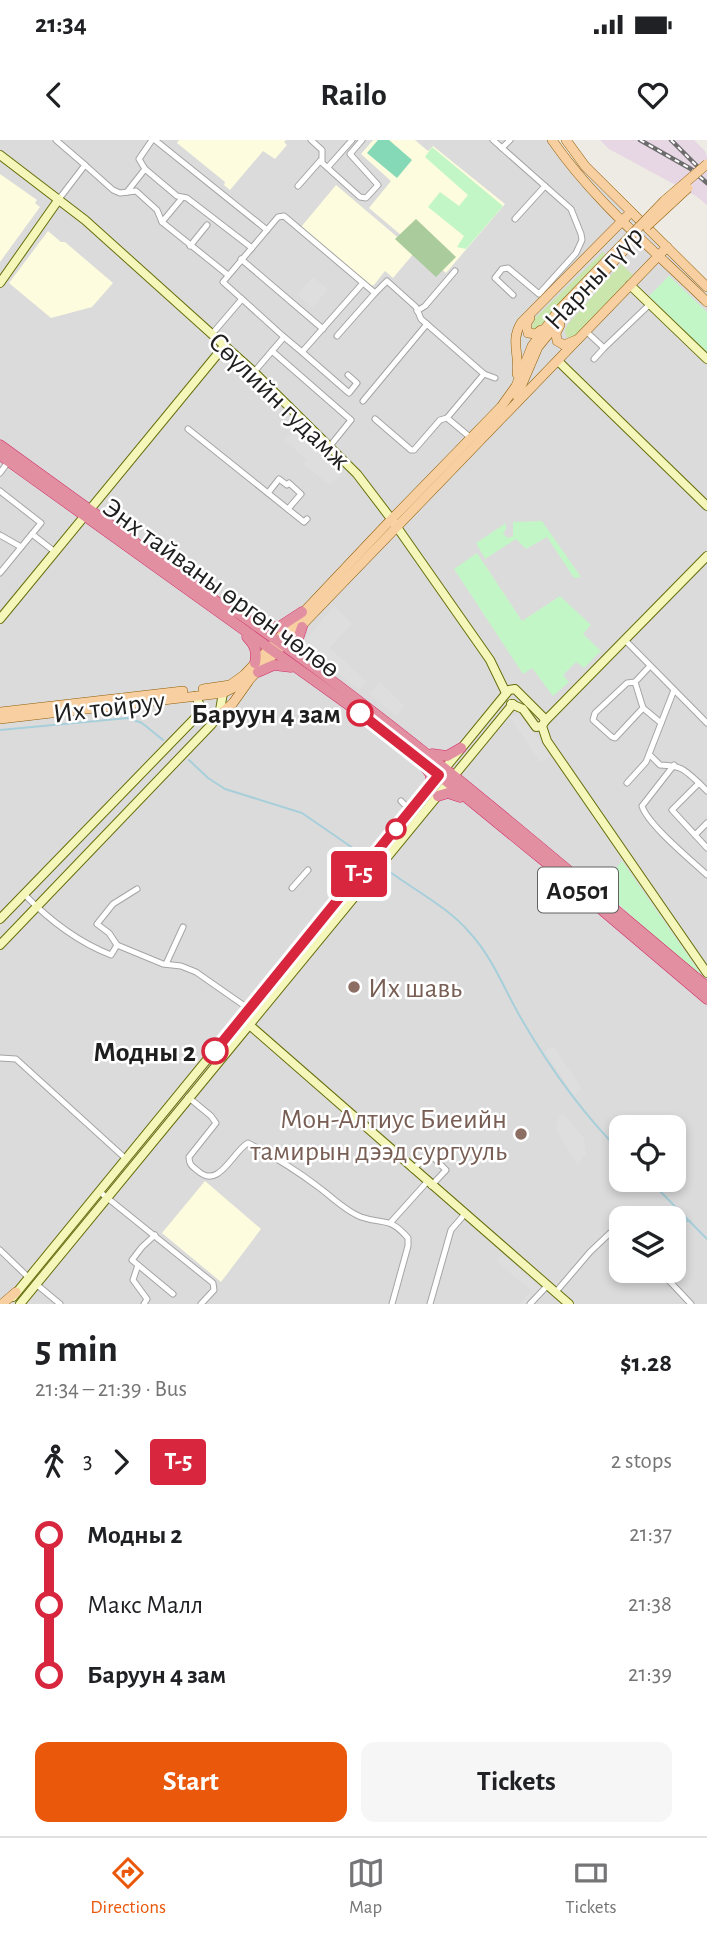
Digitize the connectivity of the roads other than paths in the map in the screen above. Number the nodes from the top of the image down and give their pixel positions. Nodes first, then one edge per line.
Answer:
1 (56, 140) edge
2 (153, 140) edge
3 (311, 140) edge
4 (352, 140) edge
5 (362, 140) edge
6 (493, 140) edge
7 (510, 140) edge
8 (552, 140) edge
9 (566, 140) edge
10 (502, 148) junction
11 (0, 155) edge
12 (322, 162) junction
13 (707, 164) edge
14 (85, 165) junction
15 (328, 167) junction
16 (145, 169) junction
17 (707, 172) edge
18 (298, 186) dead end
19 (545, 186) junction
20 (127, 191) junction
21 (182, 198) junction
22 (59, 199) junction
23 (631, 212) junction
24 (515, 219) dead end
25 (622, 221) junction
26 (162, 222) junction
27 (207, 225) dead end
28 (267, 230) junction
29 (190, 246) junction
30 (667, 247) junction
31 (252, 248) junction
32 (659, 255) junction
33 (242, 259) junction
34 (455, 271) dead end
35 (228, 275) junction
36 (0, 283) edge
37 (363, 283) junction
38 (630, 285) junction
39 (707, 287) edge
40 (375, 293) junction
41 (513, 295) dead end
42 (542, 297) junction
43 (242, 299) junction
44 (707, 302) edge
45 (650, 304) junction
46 (537, 307) junction
47 (417, 311) junction
48 (562, 312) junction
49 (328, 323) junction
50 (548, 323) junction
51 (427, 324) junction
52 (323, 329) junction
53 (212, 334) junction
54 (585, 336) junction
55 (284, 337) junction
56 (225, 345) junction
57 (604, 348) junction
58 (272, 351) junction
59 (302, 352) junction
60 (594, 359) dead end
61 (707, 359) edge
62 (558, 361) junction
63 (254, 372) junction
64 (484, 374) junction
65 (348, 375) dead end
66 (495, 378) dead end
67 (520, 384) junction
68 (363, 401) dead end
69 (447, 418) junction
70 (374, 419) dead end
71 (494, 425) junction
72 (188, 429) dead end
73 (471, 438) junction
74 (0, 445) edge
75 (330, 446) junction
76 (3, 464) edge
77 (0, 492) edge
78 (268, 493) junction
79 (707, 506) edge
80 (288, 509) junction
81 (87, 512) junction
82 (307, 519) dead end
83 (395, 524) junction
84 (32, 534) junction
85 (0, 535) edge
86 (21, 547) junction
87 (55, 552) junction
88 (707, 556) edge
89 (0, 573) edge
90 (302, 612) junction
91 (220, 613) junction
92 (0, 619) edge
93 (253, 623) junction
94 (302, 627) junction
95 (624, 639) junction
96 (280, 643) junction
97 (272, 651) junction
98 (650, 666) junction
99 (256, 667) junction
100 (294, 667) junction
101 (318, 670) junction
102 (249, 680) junction
103 (635, 682) junction
104 (674, 690) junction
105 (223, 693) junction
106 (509, 693) junction
107 (196, 696) junction
108 (513, 704) junction
109 (643, 709) junction
110 (0, 712) edge
111 (217, 717) junction
112 (0, 719) edge
113 (543, 723) junction
114 (661, 723) junction
115 (707, 723) edge
116 (169, 743) junction
117 (405, 747) junction
118 (461, 748) junction
119 (425, 751) junction
120 (182, 754) junction
121 (650, 754) junction
122 (674, 765) junction
123 (442, 771) junction
124 (451, 779) junction
125 (627, 783) dead end
126 (699, 783) junction
127 (430, 787) junction
128 (707, 791) edge
129 (438, 796) junction
130 (401, 801) dead end
131 (471, 802) junction
132 (411, 811) junction
133 (707, 823) edge
134 (695, 835) junction
135 (707, 848) edge
136 (308, 870) dead end
137 (707, 875) edge
138 (292, 888) dead end
139 (136, 889) dead end
140 (24, 894) junction
141 (37, 907) junction
142 (0, 919) edge
143 (183, 927) dead end
144 (0, 945) edge
145 (117, 945) junction
146 (166, 964) junction
147 (706, 971) edge
148 (707, 987) edge
149 (707, 999) edge
150 (249, 1009) junction
151 (245, 1021) junction
152 (0, 1058) edge
153 (185, 1095) junction
154 (126, 1159) junction
155 (412, 1169) junction
156 (429, 1184) junction
157 (103, 1195) junction
158 (464, 1215) junction
159 (391, 1222) junction
160 (609, 1234) edge
161 (155, 1235) junction
162 (0, 1250) edge
163 (138, 1265) junction
164 (28, 1278) junction
165 (671, 1283) edge
166 (36, 1284) junction
167 (547, 1286) junction
168 (16, 1292) junction
169 (555, 1293) junction
170 (173, 1294) dead end
171 (206, 1298) junction
172 (2, 1304) edge
173 (8, 1304) edge
174 (20, 1304) edge
175 (60, 1304) edge
176 (144, 1304) edge
177 (201, 1304) edge
178 (213, 1304) edge
179 (392, 1304) edge
180 (430, 1304) edge
181 (530, 1304) edge
182 (569, 1304) edge
183 (691, 1304) edge

1 - 14 street
2 - 16 street
2 - 28 street
3 - 12 street
4 - 15 street
5 - 15 street
6 - 10 street
7 - 10 street
8 - 25 main road
9 - 23 main road
10 - 19 street
11 - 22 main road, Сөүлийн гудамж
12 - 15 street
12 - 18 street
13 - 48 main road, Нарны гүүр, bridge
14 - 20 street
14 - 22 street
16 - 20 street
16 - 21 street
17 - 48 main road, Нарны гүүр, bridge
19 - 24 street
19 - 42 street
20 - 26 street
21 - 26 street
21 - 31 street
22 - 36 main road
22 - 53 main road, Сөүлийн гудамж
23 - 25 main road
23 - 30 main road
25 - 32 main road
25 - 42 main road
26 - 29 street
27 - 29 street
28 - 31 street
28 - 37 street
29 - 35 street
30 - 32 main road
30 - 39 main road
31 - 33 street
32 - 38 main road
32 - 44 main road
33 - 35 street
33 - 52 street
34 - 47 street
35 - 43 street
37 - 40 street
37 - 49 street
38 - 45 main road
38 - 54 main road
40 - 47 street
40 - 49 street
41 - 42 street
42 - 46 main road
43 - 53 street
43 - 55 street
45 - 57 street
45 - 61 main road
46 - 50 main road
46 - 67 main road
47 - 51 street
48 - 50 main road, Нарны гүүр
48 - 54 main road
48 - 67 main road, Нарны гүүр
49 - 52 street
50 - 67 main road, Нарны гүүр
51 - 64 street
51 - 68 street
52 - 59 street
53 - 56 main road, Сөүлийн гудамж
54 - 57 street
54 - 62 main road
55 - 58 street
55 - 59 street
56 - 63 main road, Сөүлийн гудамж
56 - 81 main road
57 - 60 street
58 - 63 street
58 - 75 street
59 - 65 street
62 - 71 main road
62 - 79 main road
63 - 75 main road, Сөүлийн гудамж
64 - 66 street
64 - 69 street
67 - 71 main road
67 - 73 main road, Нарны гүүр
69 - 70 street
69 - 73 street
71 - 83 main road
72 - 78 street
73 - 83 main road, Нарны гүүр
74 - 81 highway, Энх тайваны өргөн чөлөө / A0501
75 - 83 main road, Сөүлийн гудамж
76 - 81 highway, Энх тайваны өргөн чөлөө / A0501
77 - 84 street
78 - 80 street
78 - 80 street
80 - 82 street
81 - 87 main road
81 - 91 highway, Энх тайваны өргөн чөлөө / A0501
81 - 93 highway, Энх тайваны өргөн чөлөө / A0501
83 - 90 main road
83 - 94 main road
83 - 106 main road, Сөүлийн гудамж
84 - 86 street
84 - 87 street
85 - 86 street
86 - 89 street
87 - 92 main road
88 - 95 main road
90 - 93 highway
90 - 96 main road
91 - 97 highway, Энх тайваны өргөн чөлөө / A0501
91 - 99 highway
93 - 96 highway, Энх тайваны өргөн чөлөө / A0501
94 - 96 main road
94 - 101 highway
95 - 98 street
95 - 113 main road
96 - 97 main road, Их тойруу
96 - 101 highway, Энх тайваны өргөн чөлөө / A0501
97 - 99 main road, Их тойруу
97 - 100 highway, Энх тайваны өргөн чөлөө / A0501
98 - 103 street
98 - 104 street
99 - 100 highway
99 - 102 main road, Их тойруу
99 - 110 main road, Их тойруу
100 - 117 highway, Энх тайваны өргөн чөлөө / A0501
101 - 119 highway, Энх тайваны өргөн чөлөө / A0501
102 - 105 main road, Их тойруу
102 - 111 main road
103 - 109 street
103 - 109 street
104 - 114 street
104 - 115 street
105 - 107 main road, Их тойруу
105 - 111 main road
106 - 108 main road, Сөүлийн гудамж
106 - 113 main road, Сөүлийн гудамж
106 - 118 main road
107 - 112 main road, Их тойруу
107 - 116 main road
108 - 113 main road, Сөүлийн гудамж
108 - 124 main road
109 - 114 street
111 - 120 main road
113 - 147 main road
114 - 121 street
116 - 120 main road
116 - 140 main road
117 - 123 highway, Энх тайваны өргөн чөлөө / A0501
117 - 127 highway
118 - 119 highway
118 - 123 main road
119 - 123 highway, Энх тайваны өргөн чөлөө / A0501
120 - 141 main road
121 - 122 street
121 - 125 street
122 - 126 street
122 - 137 street
123 - 124 highway, Энх тайваны өргөн чөлөө / A0501
123 - 127 main road
124 - 129 main road
124 - 131 highway, Энх тайваны өргөн чөлөө / A0501
124 - 148 highway, Энх тайваны өргөн чөлөө / A0501
126 - 128 street
126 - 134 street
127 - 132 main road
129 - 131 highway
129 - 151 main road
130 - 132 street
131 - 149 highway, Энх тайваны өргөн чөлөө / A0501
132 - 150 main road
133 - 134 street
134 - 135 street
136 - 138 street
139 - 145 street
140 - 141 street
140 - 142 main road
141 - 144 main road
141 - 145 street
143 - 146 street
145 - 146 street
146 - 150 street
150 - 151 main road
151 - 153 main road
151 - 155 main road
152 - 154 street
153 - 154 main road
153 - 157 main road
153 - 159 street
154 - 157 main road
155 - 156 main road
155 - 156 street
156 - 158 main road
156 - 159 street
157 - 161 street
157 - 164 main road
157 - 166 main road
158 - 167 main road
158 - 180 street
159 - 179 street
160 - 169 street
161 - 163 street
161 - 171 street
162 - 164 street
163 - 170 street
163 - 176 street
164 - 168 main road
165 - 183 street
166 - 174 main road
166 - 175 street
167 - 169 main road
167 - 181 street
168 - 172 main road
168 - 173 main road
169 - 182 main road
171 - 177 street
171 - 178 street

